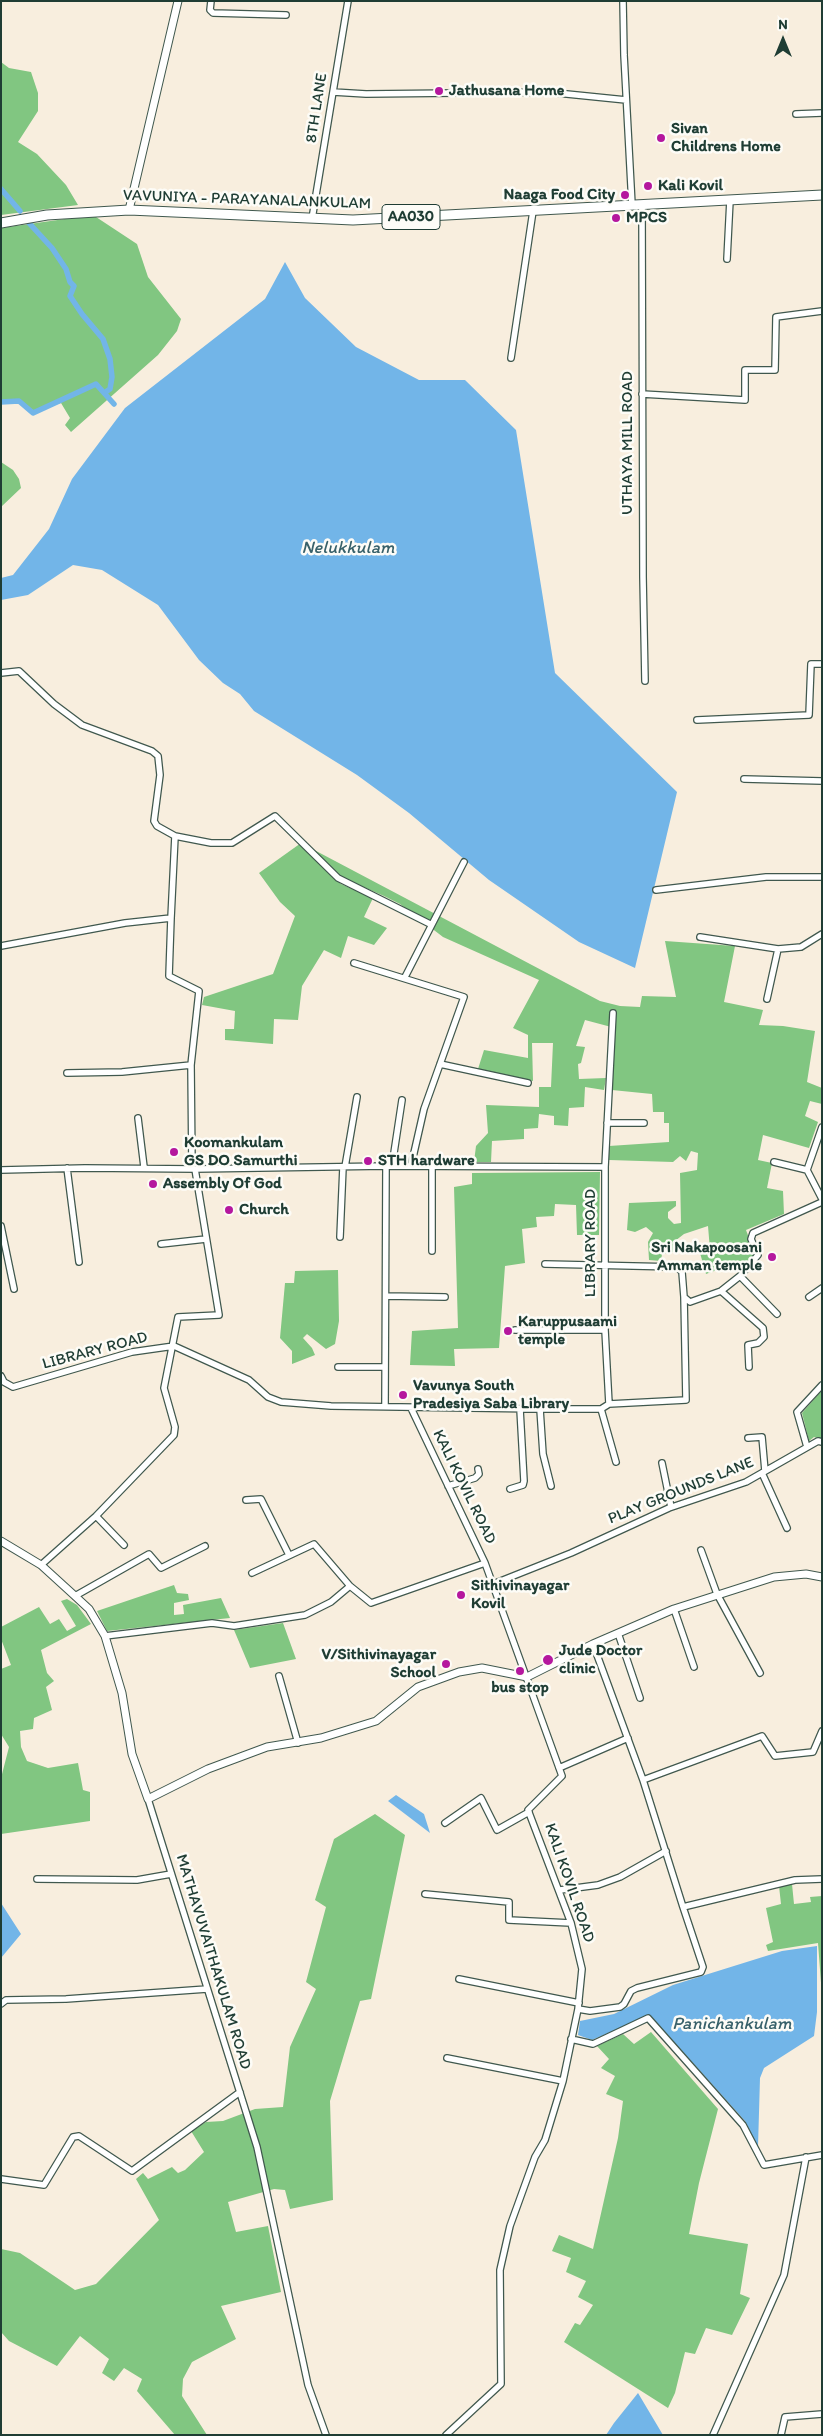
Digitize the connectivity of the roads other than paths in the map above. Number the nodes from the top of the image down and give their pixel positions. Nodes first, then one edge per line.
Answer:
1 (178, 1) edge
2 (211, 1) edge
3 (348, 1) edge
4 (623, 1) edge
5 (286, 15) dead end
6 (333, 92) junction
7 (626, 100) junction
8 (822, 113) edge
9 (796, 114) dead end
10 (822, 195) edge
11 (730, 200) junction
12 (632, 205) junction
13 (642, 205) junction
14 (129, 210) junction
15 (533, 211) junction
16 (312, 219) junction
17 (1, 223) edge
18 (727, 259) dead end
19 (822, 311) edge
20 (511, 358) dead end
21 (642, 394) junction
22 (822, 664) edge
23 (1, 673) edge
24 (645, 681) dead end
25 (697, 720) dead end
26 (744, 779) dead end
27 (822, 781) edge
28 (175, 836) junction
29 (464, 862) dead end
30 (822, 877) edge
31 (656, 890) dead end
32 (171, 918) junction
33 (430, 924) junction
34 (822, 934) edge
35 (700, 937) dead end
36 (1, 946) edge
37 (778, 949) junction
38 (354, 963) dead end
39 (404, 977) junction
40 (767, 999) dead end
41 (614, 1013) dead end
42 (440, 1064) junction
43 (192, 1065) junction
44 (67, 1073) dead end
45 (528, 1082) dead end
46 (357, 1097) dead end
47 (402, 1100) dead end
48 (138, 1118) dead end
49 (607, 1123) junction
50 (644, 1123) dead end
51 (821, 1130) edge
52 (774, 1162) dead end
53 (389, 1166) junction
54 (411, 1166) junction
55 (432, 1166) junction
56 (144, 1167) junction
57 (344, 1167) junction
58 (605, 1167) junction
59 (67, 1168) junction
60 (194, 1169) junction
61 (1, 1170) edge
62 (807, 1170) junction
63 (822, 1201) edge
64 (1, 1226) edge
65 (340, 1237) dead end
66 (206, 1239) junction
67 (161, 1244) dead end
68 (432, 1251) dead end
69 (79, 1262) dead end
70 (545, 1264) dead end
71 (605, 1264) junction
72 (740, 1276) junction
73 (822, 1288) edge
74 (14, 1289) dead end
75 (722, 1291) junction
76 (386, 1296) junction
77 (445, 1297) dead end
78 (684, 1297) junction
79 (809, 1297) dead end
80 (777, 1314) dead end
81 (515, 1330) dead end
82 (605, 1330) junction
83 (174, 1346) junction
84 (338, 1367) dead end
85 (385, 1367) junction
86 (749, 1367) dead end
87 (1, 1376) edge
88 (822, 1385) edge
89 (609, 1404) junction
90 (385, 1406) junction
91 (411, 1408) junction
92 (520, 1409) junction
93 (540, 1409) junction
94 (601, 1409) junction
95 (748, 1438) dead end
96 (822, 1442) edge
97 (807, 1447) junction
98 (616, 1462) dead end
99 (662, 1463) dead end
100 (478, 1469) dead end
101 (763, 1472) junction
102 (448, 1486) junction
103 (551, 1486) dead end
104 (510, 1490) dead end
105 (246, 1500) dead end
106 (672, 1507) junction
107 (96, 1516) junction
108 (788, 1528) dead end
109 (1, 1541) edge
110 (124, 1546) dead end
111 (205, 1546) dead end
112 (701, 1550) dead end
113 (289, 1555) junction
114 (485, 1563) junction
115 (41, 1566) junction
116 (252, 1572) dead end
117 (822, 1577) edge
118 (493, 1584) junction
119 (350, 1586) junction
120 (717, 1594) junction
121 (75, 1596) junction
122 (674, 1608) junction
123 (618, 1633) junction
124 (105, 1636) junction
125 (593, 1644) junction
126 (694, 1667) dead end
127 (760, 1673) dead end
128 (279, 1676) dead end
129 (527, 1677) junction
130 (640, 1698) dead end
131 (822, 1731) edge
132 (628, 1738) junction
133 (298, 1743) junction
134 (559, 1768) junction
135 (643, 1780) junction
136 (148, 1799) junction
137 (529, 1812) junction
138 (445, 1823) dead end
139 (666, 1851) junction
140 (171, 1874) junction
141 (37, 1879) dead end
142 (822, 1879) edge
143 (560, 1890) junction
144 (425, 1894) dead end
145 (683, 1907) junction
146 (571, 1922) junction
147 (459, 1979) dead end
148 (207, 1989) junction
149 (579, 2002) junction
150 (1, 2004) edge
151 (578, 2010) junction
152 (571, 2039) junction
153 (448, 2058) dead end
154 (563, 2081) junction
155 (240, 2092) junction
156 (822, 2155) edge
157 (806, 2157) junction
158 (1, 2179) edge
159 (822, 2414) edge
160 (326, 2435) edge
161 (446, 2435) edge
162 (713, 2435) edge
163 (781, 2435) edge

1 - 14 street
2 - 5 street
3 - 6 street, 8TH LANE
4 - 7 street
6 - 7 street
6 - 16 street, 8TH LANE
7 - 12 street
8 - 9 street
10 - 11 highway, VAVUNIYA - PARAYANALANKULAM / AA030
11 - 13 highway, VAVUNIYA - PARAYANALANKULAM / AA030
11 - 18 street
12 - 13 highway, VAVUNIYA - PARAYANALANKULAM / AA030
12 - 15 highway, VAVUNIYA - PARAYANALANKULAM / AA030
13 - 21 street, UTHAYA MILL ROAD
14 - 16 highway, VAVUNIYA - PARAYANALANKULAM / AA030
14 - 17 highway, VAVUNIYA - PARAYANALANKULAM / AA030
15 - 16 highway, VAVUNIYA - PARAYANALANKULAM / AA030
15 - 20 street
19 - 21 street
21 - 24 street, UTHAYA MILL ROAD
22 - 25 street
23 - 28 street
26 - 27 street
28 - 32 street
28 - 33 street
29 - 33 street
30 - 31 street
32 - 36 street
32 - 43 street
33 - 39 street
34 - 37 street
35 - 37 street
37 - 40 street
38 - 39 street
39 - 42 street
41 - 49 street, LIBRARY ROAD
42 - 45 street
42 - 54 street
43 - 44 street
43 - 60 street
46 - 57 street
47 - 53 street
48 - 56 street
49 - 50 street
49 - 58 street, LIBRARY ROAD
51 - 62 street
52 - 62 street
53 - 54 street
53 - 57 street
53 - 76 street
54 - 55 street
55 - 58 street
55 - 68 street
56 - 59 street
56 - 60 street
57 - 60 street
57 - 65 street
58 - 71 street, LIBRARY ROAD
59 - 61 street
59 - 69 street
60 - 66 street
62 - 63 street
63 - 72 street
64 - 74 street
66 - 67 street
66 - 83 street
70 - 71 street
71 - 78 street
71 - 82 street, LIBRARY ROAD
72 - 75 street
72 - 80 street
73 - 79 street
75 - 78 street
75 - 86 street
76 - 77 street
76 - 85 street
78 - 89 street
81 - 82 street
82 - 89 street, LIBRARY ROAD
83 - 87 street, LIBRARY ROAD
83 - 90 street, LIBRARY ROAD
83 - 107 street
84 - 85 street
85 - 90 street
88 - 97 street
89 - 94 street
90 - 91 street, LIBRARY ROAD
91 - 92 street, LIBRARY ROAD
91 - 102 street, KALI KOVIL ROAD
92 - 93 street, LIBRARY ROAD
92 - 104 street
93 - 94 street, LIBRARY ROAD
93 - 103 street
94 - 98 street
95 - 101 street
96 - 97 street, PLAY GROUNDS LANE
97 - 101 street, PLAY GROUNDS LANE
99 - 106 street
100 - 102 street
101 - 106 street, PLAY GROUNDS LANE
101 - 108 street
102 - 114 street, KALI KOVIL ROAD
105 - 113 street
106 - 118 street, PLAY GROUNDS LANE
107 - 110 street
107 - 115 street
109 - 115 street, MATHAVUVAITHAKULAM ROAD
111 - 121 street
112 - 120 street
113 - 116 street
113 - 119 street
114 - 118 street, KALI KOVIL ROAD
114 - 119 street
115 - 121 street, MATHAVUVAITHAKULAM ROAD
117 - 120 street
118 - 129 street, KALI KOVIL ROAD
119 - 124 street
120 - 122 street
120 - 127 street
121 - 124 street, MATHAVUVAITHAKULAM ROAD
122 - 123 street
122 - 126 street
123 - 125 street
123 - 130 street
124 - 136 street, MATHAVUVAITHAKULAM ROAD
125 - 129 street
125 - 132 street
128 - 133 street
129 - 133 street
129 - 134 street, KALI KOVIL ROAD
131 - 135 street
132 - 134 street
132 - 135 street
133 - 136 street
134 - 137 street, KALI KOVIL ROAD
135 - 139 street
136 - 140 street, MATHAVUVAITHAKULAM ROAD
137 - 138 street
137 - 143 street, KALI KOVIL ROAD
139 - 143 street
139 - 145 street
140 - 141 street
140 - 148 street, MATHAVUVAITHAKULAM ROAD
142 - 145 street
143 - 146 street, KALI KOVIL ROAD
144 - 146 street
145 - 151 street
146 - 149 street, KALI KOVIL ROAD
147 - 149 street
148 - 150 street
148 - 155 street, MATHAVUVAITHAKULAM ROAD
149 - 151 street, KALI KOVIL ROAD
151 - 152 street, KALI KOVIL ROAD
152 - 154 street, KALI KOVIL ROAD
152 - 157 street
153 - 154 street
154 - 161 street, KALI KOVIL ROAD
155 - 158 street
155 - 160 street, MATHAVUVAITHAKULAM ROAD
156 - 157 street
157 - 162 street
159 - 163 street

